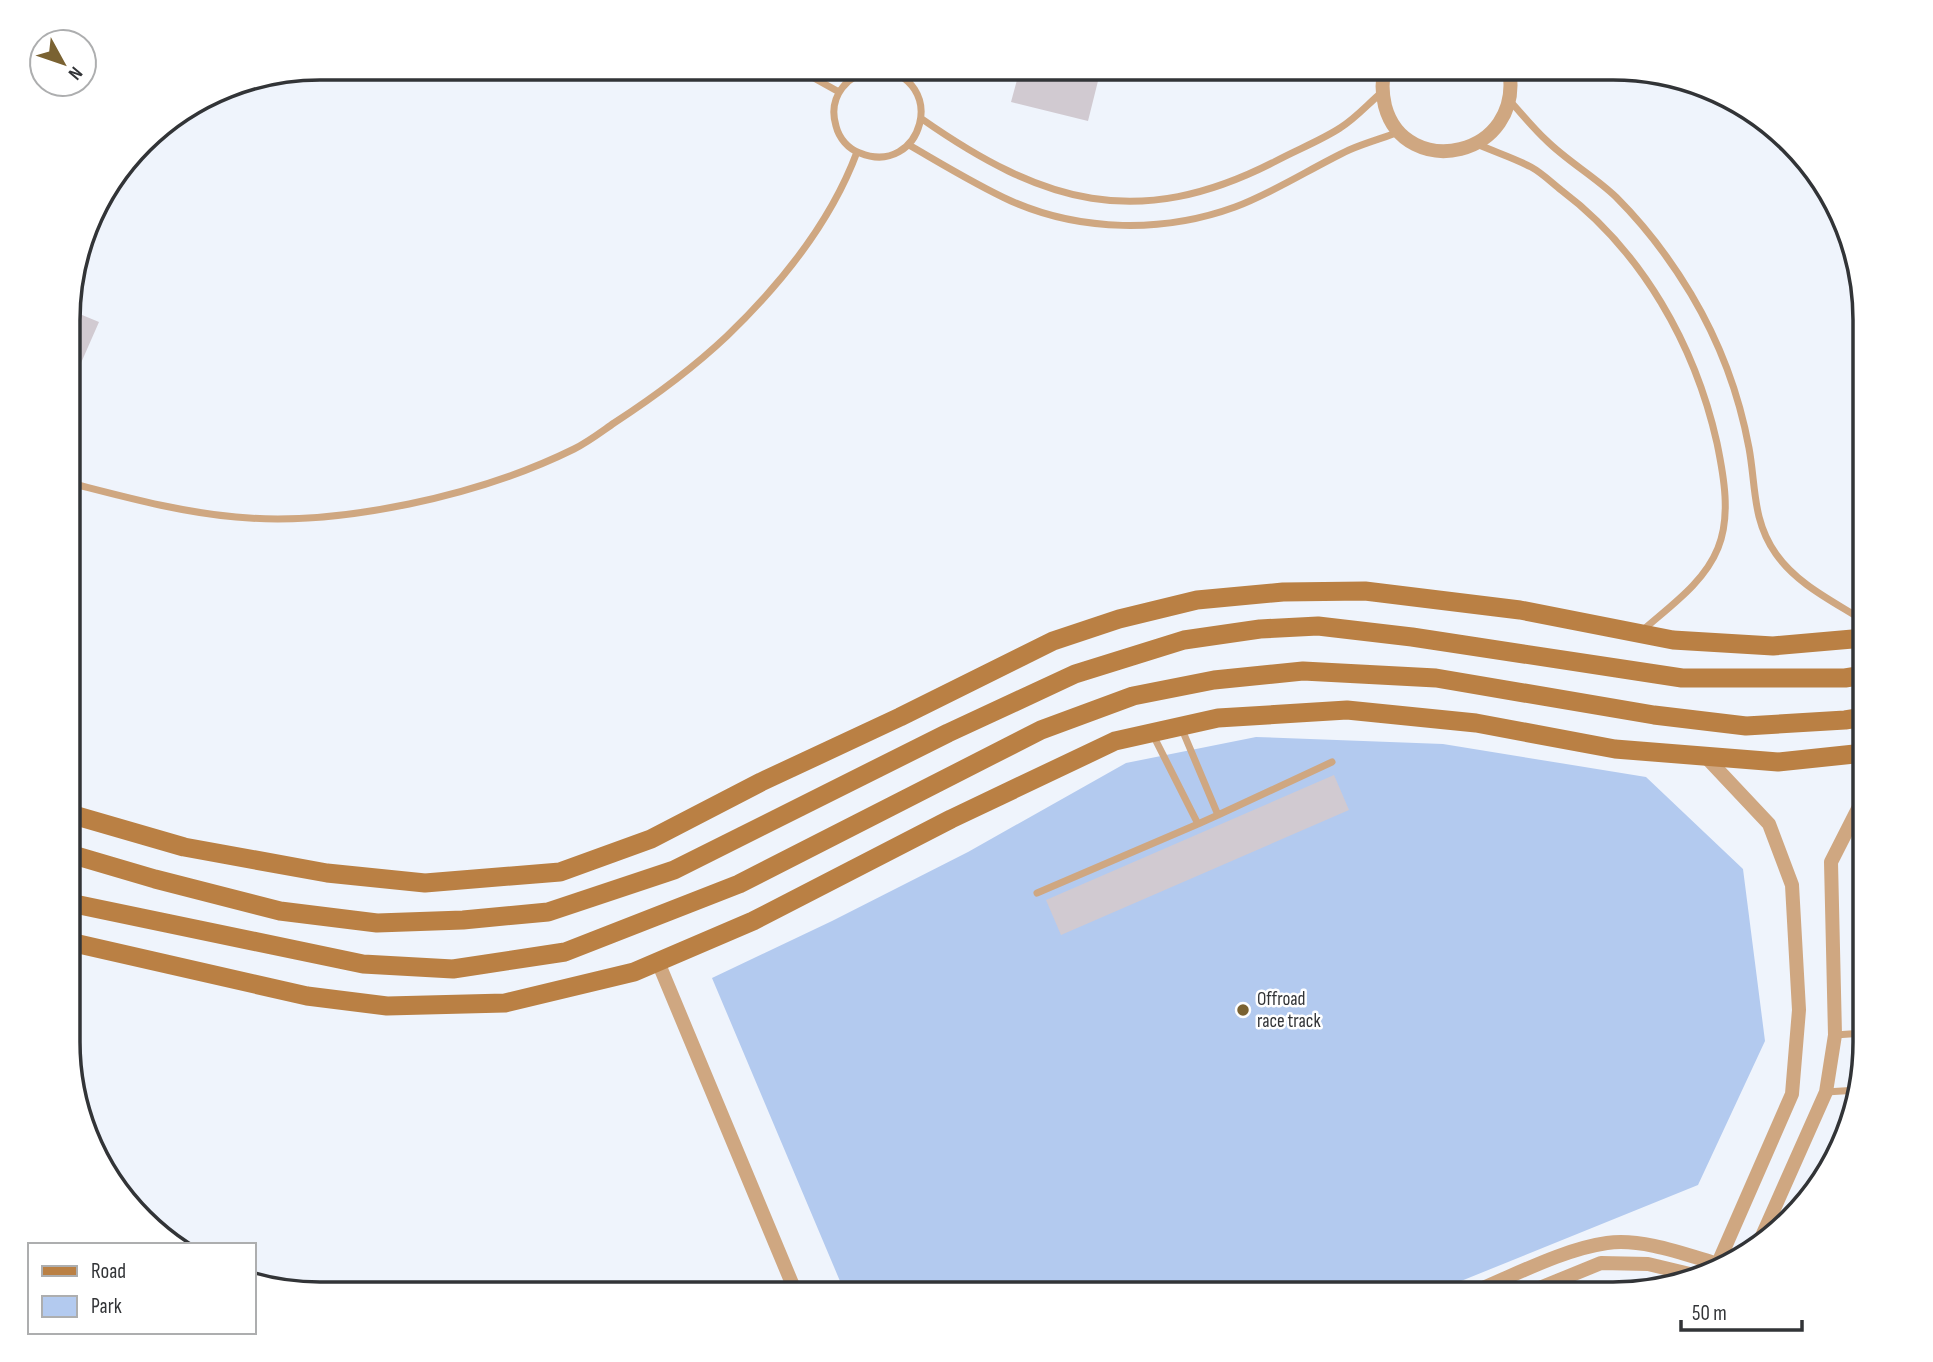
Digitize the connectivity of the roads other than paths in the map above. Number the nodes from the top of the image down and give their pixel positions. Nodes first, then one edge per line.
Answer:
1 (819, 81) edge
2 (846, 81) edge
3 (1384, 81) edge
4 (1510, 81) edge
5 (909, 82) edge
6 (838, 92) junction
7 (1382, 93) junction
8 (1510, 101) junction
9 (922, 119) junction
10 (1399, 132) junction
11 (1477, 144) junction
12 (909, 145) junction
13 (856, 152) junction
14 (80, 486) edge
15 (1852, 614) edge
16 (1639, 633) junction
17 (1852, 639) edge
18 (1852, 677) edge
19 (1852, 719) edge
20 (1181, 726) junction
21 (1151, 733) junction
22 (1852, 755) edge
23 (1705, 756) junction
24 (1332, 762) dead end
25 (1218, 815) junction
26 (81, 817) edge
27 (1852, 821) edge
28 (1198, 824) junction
29 (81, 856) edge
30 (1037, 893) dead end
31 (81, 904) edge
32 (81, 944) edge
33 (658, 962) junction
34 (1852, 1034) edge
35 (1835, 1035) junction
36 (1847, 1091) edge
37 (1826, 1092) junction
38 (1767, 1225) edge
39 (1723, 1254) edge
40 (1706, 1263) edge
41 (1680, 1272) edge
42 (791, 1281) edge
43 (1499, 1282) edge
44 (1556, 1282) edge

1 - 6 lane
2 - 6 lane
3 - 7 street
4 - 8 street
5 - 9 lane
6 - 13 lane
7 - 9 lane
7 - 10 street
8 - 11 street
8 - 15 lane
9 - 12 lane
10 - 11 street
10 - 12 lane
11 - 16 lane
12 - 13 lane
13 - 14 lane
16 - 17 main road
16 - 26 main road
18 - 29 main road
19 - 31 main road
20 - 21 main road
20 - 23 main road
20 - 25 lane
21 - 28 lane
21 - 33 main road
22 - 23 main road
23 - 39 street
24 - 25 lane
25 - 28 lane
27 - 35 street
28 - 30 lane
32 - 33 main road
33 - 42 street
34 - 35 lane
35 - 37 street
36 - 37 lane
37 - 38 street
40 - 43 street
41 - 44 street

